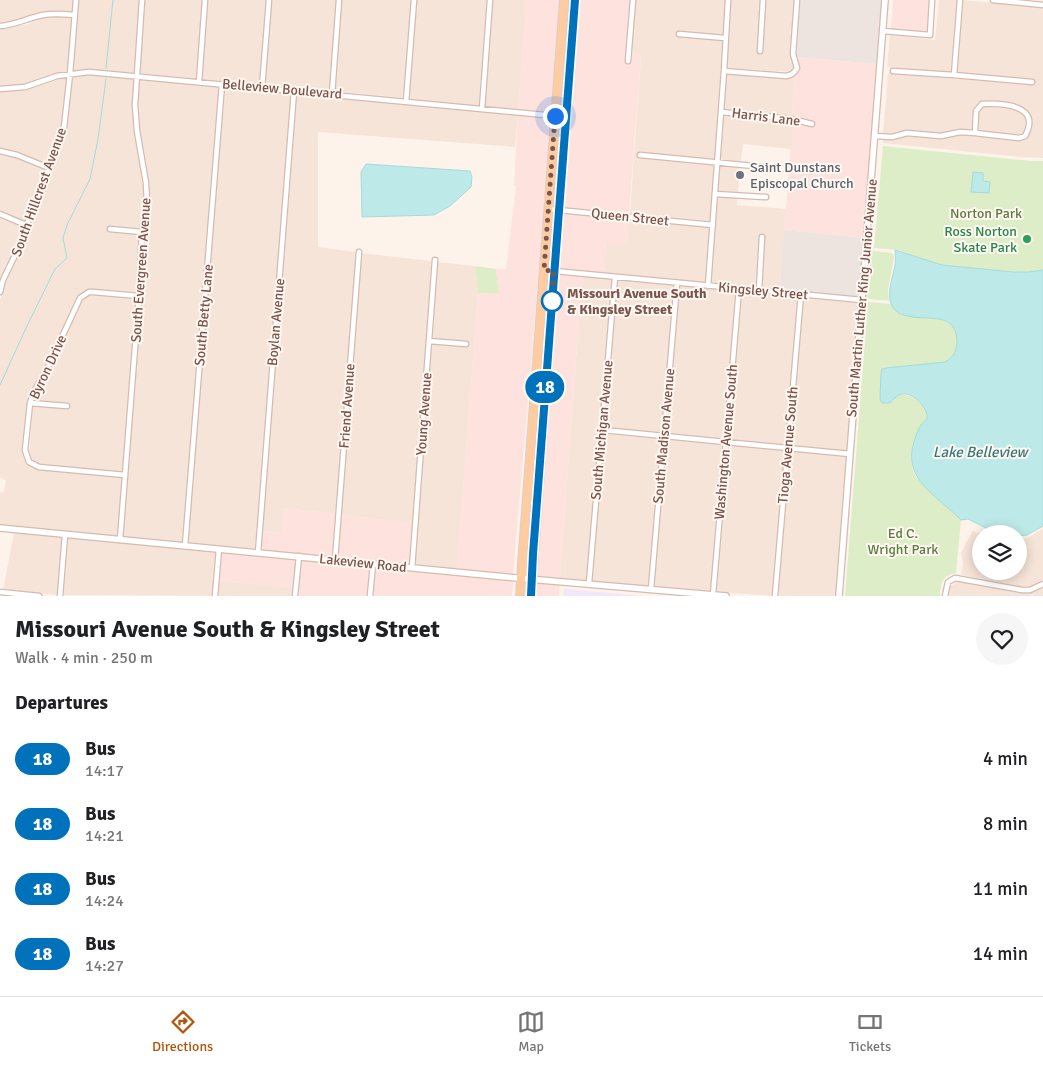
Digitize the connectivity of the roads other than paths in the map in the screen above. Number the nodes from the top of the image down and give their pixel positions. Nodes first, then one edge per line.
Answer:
1 (76, 0) edge
2 (142, 0) edge
3 (205, 0) edge
4 (269, 0) edge
5 (339, 0) edge
6 (414, 0) edge
7 (490, 0) edge
8 (564, 0) edge
9 (574, 0) edge
10 (633, 0) edge
11 (728, 0) edge
12 (763, 0) edge
13 (797, 0) edge
14 (885, 0) edge
15 (932, 0) edge
16 (960, 0) edge
17 (993, 0) edge
18 (1035, 2) edge
19 (1043, 5) edge
20 (74, 15) junction
21 (0, 26) edge
22 (883, 31) junction
23 (679, 34) dead end
24 (725, 38) junction
25 (760, 51) dead end
26 (628, 61) dead end
27 (893, 70) dead end
28 (724, 71) junction
29 (70, 74) junction
30 (137, 76) junction
31 (954, 76) junction
32 (199, 82) junction
33 (1032, 82) dead end
34 (222, 84) junction
35 (262, 88) junction
36 (0, 89) edge
37 (294, 91) junction
38 (332, 94) junction
39 (406, 102) junction
40 (482, 109) junction
41 (721, 112) junction
42 (555, 116) junction
43 (566, 117) junction
44 (812, 124) dead end
45 (974, 133) junction
46 (875, 136) junction
47 (0, 151) edge
48 (640, 156) dead end
49 (718, 162) junction
50 (49, 168) junction
51 (793, 169) dead end
52 (715, 194) junction
53 (766, 197) dead end
54 (548, 208) junction
55 (559, 210) junction
56 (0, 214) edge
57 (26, 225) junction
58 (713, 225) junction
59 (110, 229) dead end
60 (142, 232) junction
61 (762, 237) dead end
62 (359, 252) dead end
63 (435, 260) dead end
64 (544, 270) junction
65 (554, 271) junction
66 (615, 277) junction
67 (2, 280) edge
68 (677, 283) junction
69 (708, 286) junction
70 (739, 288) junction
71 (759, 290) junction
72 (0, 292) edge
73 (801, 294) junction
74 (139, 296) junction
75 (862, 300) junction
76 (429, 341) junction
77 (466, 344) dead end
78 (30, 403) junction
79 (67, 406) dead end
80 (603, 430) junction
81 (664, 436) junction
82 (726, 442) junction
83 (788, 448) junction
84 (850, 454) junction
85 (125, 475) junction
86 (0, 528) edge
87 (65, 535) junction
88 (120, 540) junction
89 (185, 546) junction
90 (219, 550) junction
91 (258, 553) junction
92 (299, 556) junction
93 (335, 560) junction
94 (373, 564) junction
95 (412, 568) junction
96 (521, 578) junction
97 (532, 579) junction
98 (589, 583) junction
99 (1043, 584) edge
100 (651, 589) junction
101 (0, 592) edge
102 (713, 595) edge
103 (40, 596) edge
104 (60, 596) edge
105 (215, 596) edge
106 (295, 596) edge
107 (370, 596) edge
108 (520, 596) edge
109 (531, 596) edge
110 (726, 596) edge
111 (775, 596) edge
112 (839, 596) edge
113 (945, 596) edge

1 - 20 street, South Hillcrest Avenue
2 - 30 street, South Evergreen Avenue
3 - 32 street
4 - 35 street
5 - 38 street
6 - 39 street
7 - 40 street
8 - 42 main road
9 - 43 main road
10 - 26 street
11 - 24 street
12 - 25 street
13 - 28 street
14 - 22 street, South Martin Luther King Junior Avenue
15 - 22 street
16 - 31 street
17 - 18 street
18 - 19 street
20 - 21 street
20 - 29 street, South Hillcrest Avenue
22 - 46 street, South Martin Luther King Junior Avenue
23 - 24 street
24 - 28 street
27 - 31 street
28 - 41 street
29 - 30 street, Belleview Boulevard
29 - 36 street, Belleview Boulevard
29 - 50 street, South Hillcrest Avenue
30 - 32 street, Belleview Boulevard
30 - 60 street, South Evergreen Avenue
31 - 33 street
32 - 34 street, Belleview Boulevard
34 - 35 street, Belleview Boulevard
34 - 89 street, South Betty Lane
35 - 37 street, Belleview Boulevard
37 - 38 street, Belleview Boulevard
37 - 91 street, Boylan Avenue
38 - 39 street, Belleview Boulevard
39 - 40 street, Belleview Boulevard
40 - 42 street, Belleview Boulevard
41 - 44 street, Harris Lane
41 - 49 street
42 - 43 street, Belleview Boulevard
42 - 54 main road
43 - 55 main road
45 - 45 street
45 - 46 street
46 - 75 street, South Martin Luther King Junior Avenue
47 - 50 street
48 - 49 street
49 - 51 street
49 - 52 street
50 - 57 street, South Hillcrest Avenue
52 - 53 street
52 - 58 street
54 - 55 street, Queen Street
54 - 64 main road
55 - 58 street, Queen Street
55 - 65 main road
56 - 57 street
57 - 67 street, South Hillcrest Avenue
58 - 69 street
59 - 60 street
60 - 74 street, South Evergreen Avenue
61 - 71 street
62 - 93 street, Friend Avenue
63 - 76 street, Young Avenue
64 - 65 street, Kingsley Street
64 - 96 main road
65 - 66 street, Kingsley Street
65 - 97 main road
66 - 68 street, Kingsley Street
66 - 80 street, South Michigan Avenue
67 - 72 street, South Hillcrest Avenue
68 - 69 street, Kingsley Street
68 - 81 street, South Madison Avenue
69 - 70 street, Kingsley Street
70 - 71 street, Kingsley Street
70 - 82 street, Washington Avenue South
71 - 73 street, Kingsley Street
73 - 75 street, Kingsley Street
73 - 83 street, Tioga Avenue South
74 - 78 street, Byron Drive
74 - 85 street, South Evergreen Avenue
75 - 84 street, South Martin Luther King Junior Avenue
76 - 77 street
76 - 95 street, Young Avenue
78 - 79 street
78 - 85 street, Byron Drive
80 - 81 street
80 - 98 street, South Michigan Avenue
81 - 82 street
81 - 100 street, South Madison Avenue
82 - 83 street
82 - 102 street, Washington Avenue South
83 - 84 street
83 - 111 street, Tioga Avenue South
84 - 112 street, South Martin Luther King Junior Avenue
85 - 88 street, South Evergreen Avenue
86 - 87 street, Lakeview Road
87 - 88 street, Lakeview Road
87 - 104 street
88 - 89 street, Lakeview Road
89 - 90 street, Lakeview Road
90 - 91 street, Lakeview Road
90 - 105 street
91 - 92 street, Lakeview Road
92 - 93 street, Lakeview Road
92 - 106 street
93 - 94 street, Lakeview Road
94 - 95 street, Lakeview Road
94 - 107 street
95 - 96 street, Lakeview Road
96 - 97 street, Lakeview Road
96 - 108 main road
97 - 98 street, Lakeview Road
97 - 109 main road
98 - 100 street, Lakeview Road
99 - 113 street
100 - 102 street, Lakeview Road
101 - 103 street
102 - 110 street, Lakeview Road

